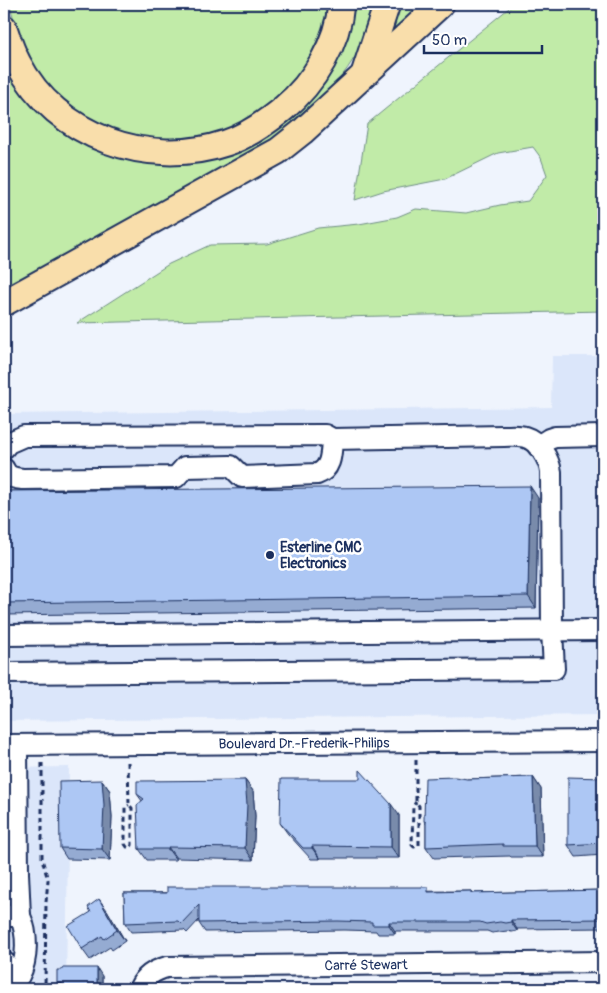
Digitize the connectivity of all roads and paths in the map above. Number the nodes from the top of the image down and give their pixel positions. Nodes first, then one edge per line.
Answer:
1 (341, 4) edge
2 (387, 4) edge
3 (442, 4) edge
4 (4, 28) edge
5 (364, 74) junction
6 (4, 303) edge
7 (603, 436) edge
8 (332, 438) junction
9 (538, 446) junction
10 (4, 448) edge
11 (4, 469) edge
12 (552, 630) junction
13 (603, 630) edge
14 (4, 635) edge
15 (4, 673) edge
16 (603, 741) edge
17 (10, 745) edge
18 (416, 760) dead end
19 (128, 762) dead end
20 (42, 763) dead end
21 (416, 802) junction
22 (129, 804) junction
23 (12, 916) edge
24 (603, 962) edge
25 (8, 977) edge
26 (45, 989) edge
27 (139, 989) edge

1 - 4 main road
2 - 5 main road
3 - 5 main road
5 - 6 main road
7 - 9 street
8 - 9 street
8 - 10 street
8 - 11 street
9 - 12 street
12 - 13 street
12 - 14 street
12 - 15 street
16 - 17 street, Boulevard Dr.-Frederik-Philips
17 - 23 street
18 - 21 path
19 - 22 path
20 - 26 path
21 - 21 path
22 - 22 path
23 - 25 street
24 - 27 street, Carré Stewart

